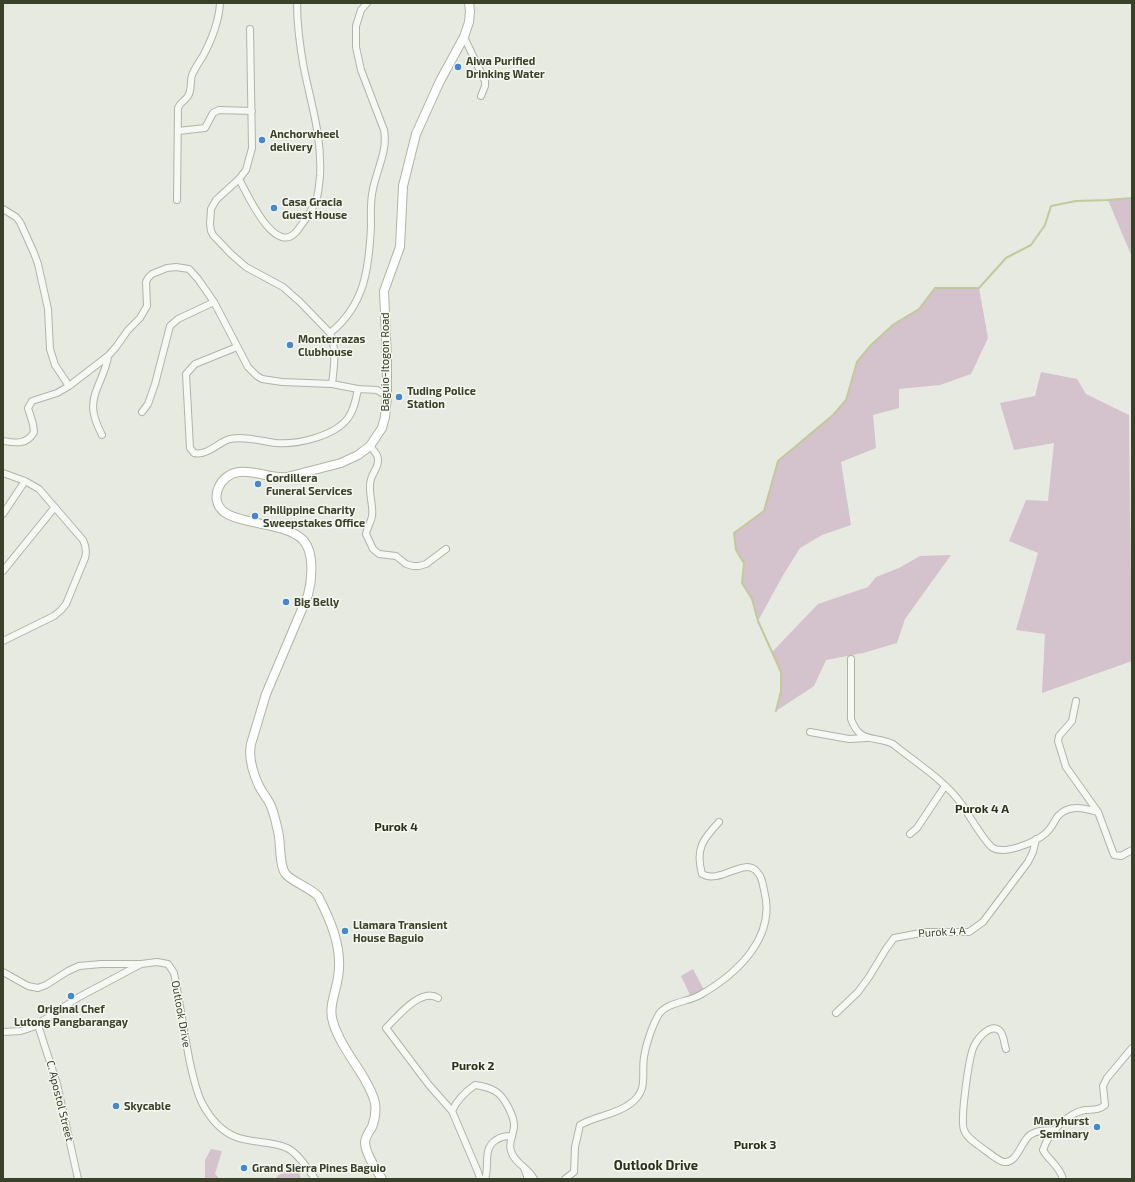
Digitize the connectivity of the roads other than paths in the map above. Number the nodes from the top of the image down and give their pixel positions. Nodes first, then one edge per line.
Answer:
1 (220, 3) edge
2 (297, 3) edge
3 (368, 3) edge
4 (469, 3) edge
5 (250, 29) dead end
6 (464, 37) junction
7 (481, 96) dead end
8 (252, 111) junction
9 (178, 131) junction
10 (239, 179) junction
11 (177, 200) dead end
12 (3, 209) edge
13 (214, 302) junction
14 (330, 333) junction
15 (237, 347) junction
16 (108, 356) junction
17 (332, 384) junction
18 (387, 385) junction
19 (69, 386) junction
20 (358, 389) junction
21 (377, 390) junction
22 (387, 396) junction
23 (142, 412) dead end
24 (102, 435) dead end
25 (3, 440) edge
26 (370, 446) junction
27 (3, 473) edge
28 (25, 481) junction
29 (55, 507) junction
30 (3, 514) edge
31 (446, 549) dead end
32 (3, 571) edge
33 (3, 642) edge
34 (851, 659) dead end
35 (1076, 701) dead end
36 (810, 732) dead end
37 (868, 738) junction
38 (945, 786) junction
39 (1098, 812) junction
40 (719, 822) dead end
41 (910, 834) dead end
42 (1036, 839) junction
43 (1132, 850) edge
44 (141, 964) junction
45 (3, 972) edge
46 (438, 998) dead end
47 (836, 1013) dead end
48 (38, 1025) junction
49 (3, 1032) edge
50 (1132, 1048) edge
51 (1006, 1049) dead end
52 (452, 1111) junction
53 (1054, 1130) junction
54 (512, 1137) junction
55 (524, 1168) junction
56 (78, 1179) edge
57 (315, 1179) edge
58 (382, 1179) edge
59 (480, 1179) edge
60 (485, 1179) edge
61 (528, 1179) edge
62 (534, 1179) edge
63 (565, 1179) edge
64 (1063, 1179) edge

1 - 9 street
2 - 10 street
3 - 14 street
4 - 6 main road, Baguio-Itogon Road
5 - 8 street
6 - 7 street
6 - 18 main road, Baguio-Itogon Road
8 - 9 street
8 - 10 street
9 - 11 street
10 - 14 street
12 - 19 street
13 - 15 street
13 - 16 street
13 - 23 street
14 - 17 street
15 - 17 street
15 - 20 street
16 - 19 street
16 - 24 street
17 - 20 street
18 - 21 street
18 - 22 main road, Baguio-Itogon Road
19 - 25 street
20 - 21 street
21 - 22 street
22 - 26 main road, Baguio-Itogon Road
26 - 31 street
26 - 58 main road, Baguio-Itogon Road
27 - 28 street
28 - 29 street
28 - 30 street
29 - 32 street
29 - 33 street
34 - 37 street
35 - 39 street
36 - 37 street
37 - 38 street
38 - 41 street
38 - 42 street
39 - 42 street
39 - 43 street
40 - 63 street
42 - 47 street, Purok 4 A
44 - 45 street
44 - 48 street, Outlook Drive
44 - 57 street, Outlook Drive
46 - 52 street
48 - 49 street, Outlook Drive
48 - 56 street, C. Apostol Street
50 - 53 street
51 - 53 street
52 - 54 street
52 - 59 street
53 - 64 street
54 - 55 street
54 - 60 street
55 - 61 street
55 - 62 street

